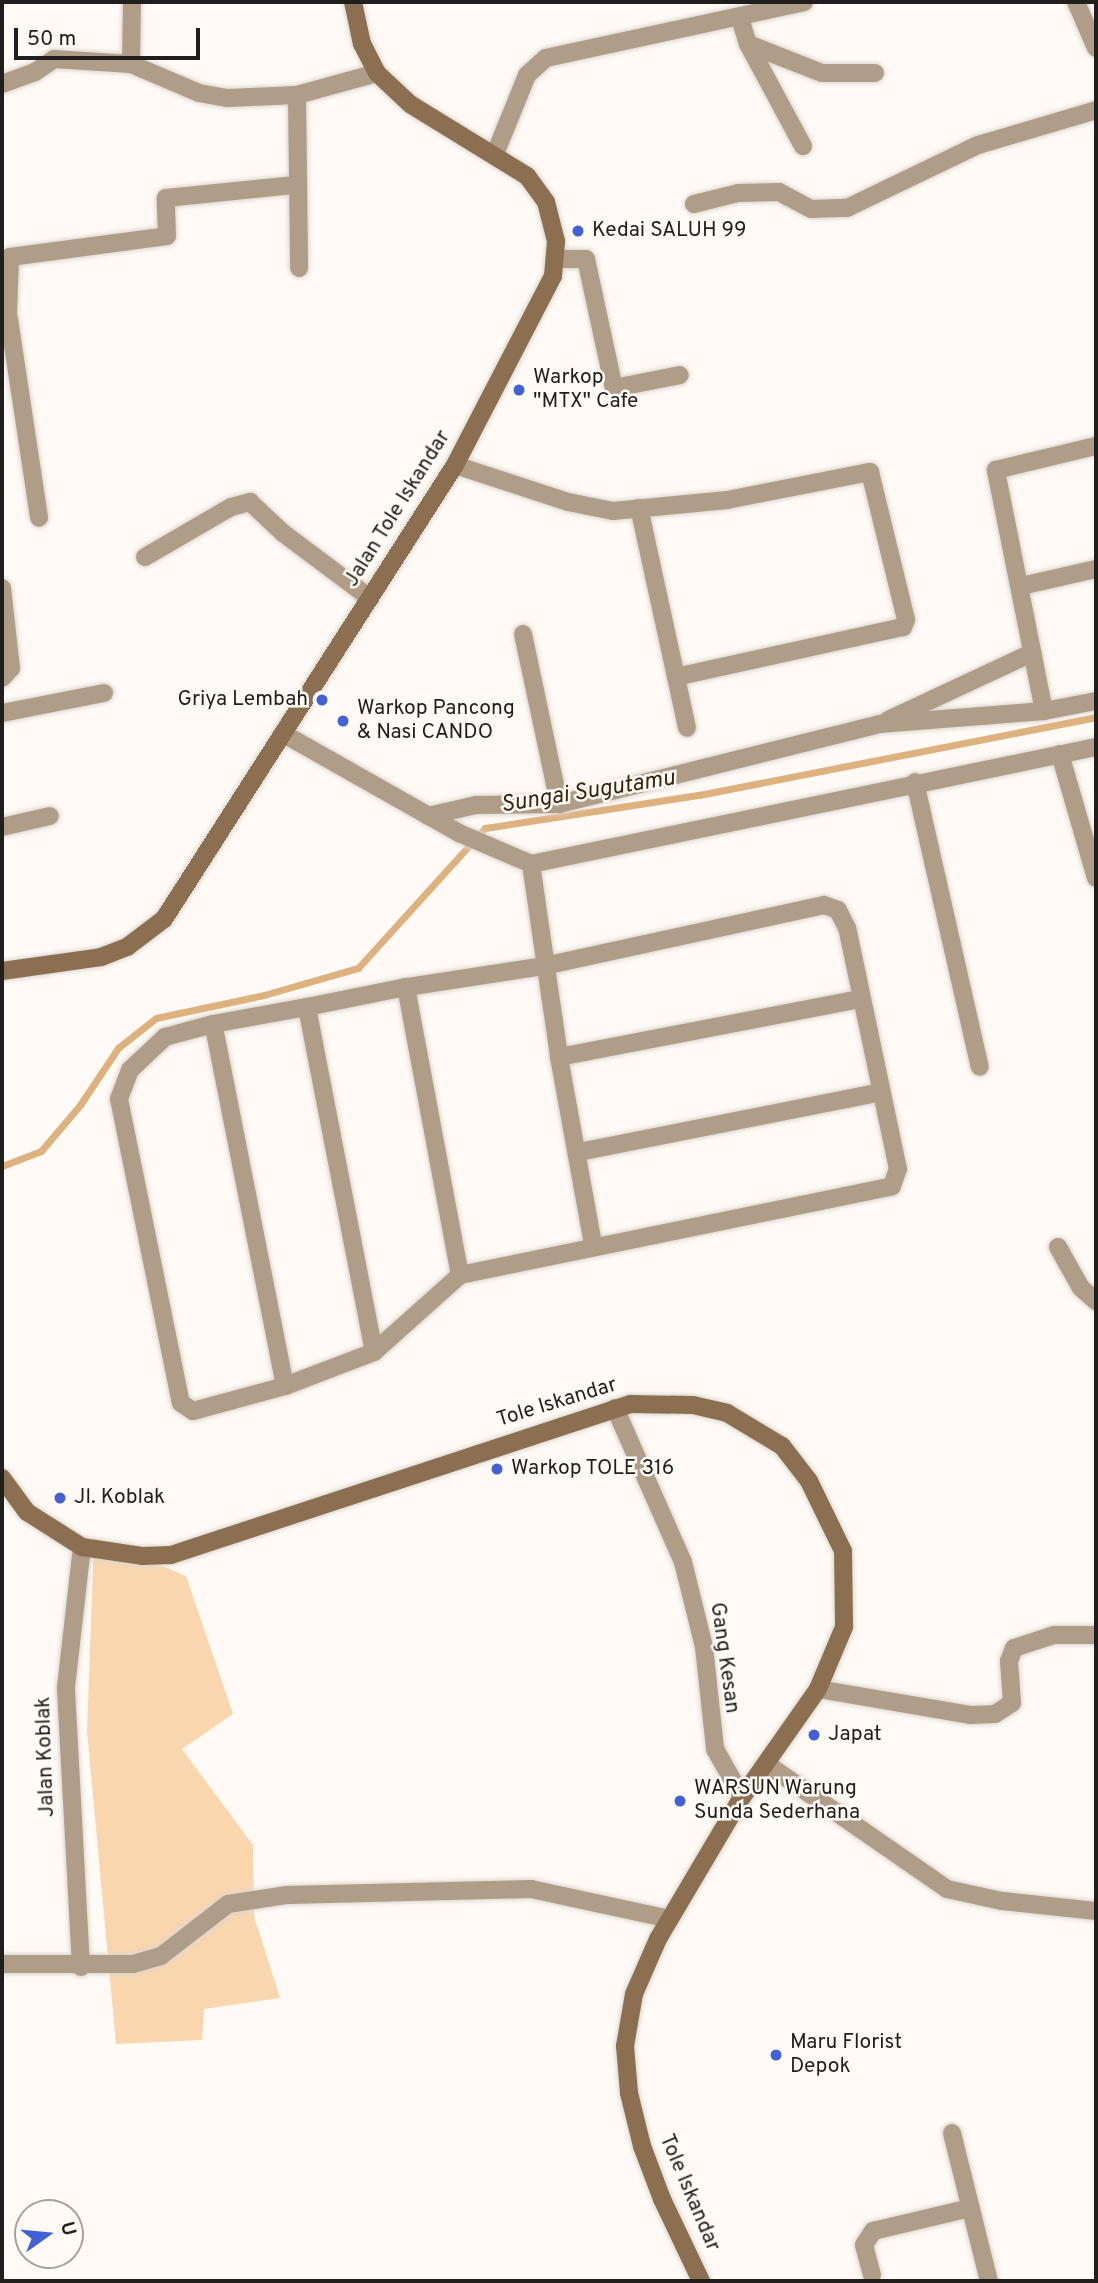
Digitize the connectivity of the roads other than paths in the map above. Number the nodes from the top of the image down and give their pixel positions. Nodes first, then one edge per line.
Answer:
1 (132, 2) edge
2 (353, 2) edge
3 (804, 2) edge
4 (1076, 2) edge
5 (740, 18) junction
6 (748, 44) junction
7 (1096, 48) edge
8 (131, 64) junction
9 (377, 73) junction
10 (875, 74) dead end
11 (2, 84) edge
12 (296, 95) junction
13 (1096, 110) edge
14 (803, 146) dead end
15 (495, 154) junction
16 (295, 185) junction
17 (694, 204) dead end
18 (556, 259) junction
19 (299, 268) dead end
20 (5, 312) edge
21 (680, 376) dead end
22 (1096, 446) edge
23 (455, 465) junction
24 (639, 509) junction
25 (39, 518) dead end
26 (145, 557) dead end
27 (1096, 569) edge
28 (1021, 586) junction
29 (2, 589) edge
30 (370, 598) junction
31 (523, 634) dead end
32 (1032, 653) junction
33 (676, 677) junction
34 (2, 678) edge
35 (104, 693) dead end
36 (1096, 701) edge
37 (1044, 711) junction
38 (2, 713) edge
39 (879, 724) junction
40 (687, 728) dead end
41 (284, 734) junction
42 (1096, 747) edge
43 (1060, 754) junction
44 (915, 782) junction
45 (559, 804) junction
46 (50, 816) dead end
47 (428, 816) junction
48 (2, 827) edge
49 (524, 862) junction
50 (1096, 880) edge
51 (544, 966) junction
52 (2, 971) edge
53 (406, 987) junction
54 (860, 999) junction
55 (307, 1007) junction
56 (213, 1024) junction
57 (559, 1057) junction
58 (980, 1068) dead end
59 (881, 1092) junction
60 (579, 1152) junction
61 (593, 1244) junction
62 (1058, 1247) dead end
63 (460, 1275) junction
64 (1096, 1301) edge
65 (374, 1352) junction
66 (285, 1386) junction
67 (615, 1408) junction
68 (2, 1478) edge
69 (82, 1547) junction
70 (1096, 1635) edge
71 (818, 1689) junction
72 (768, 1765) junction
73 (742, 1797) junction
74 (1096, 1911) edge
75 (670, 1919) junction
76 (2, 1964) edge
77 (81, 1967) junction
78 (952, 2133) dead end
79 (970, 2208) junction
80 (872, 2275) dead end
81 (701, 2281) edge
82 (989, 2281) edge

1 - 8 street
2 - 9 main road, Jalan Tole Iskandar
3 - 5 street
4 - 7 street
5 - 6 street
5 - 15 street
6 - 10 street
6 - 14 street
8 - 11 street
8 - 12 street
9 - 12 street
9 - 15 main road, Jalan Tole Iskandar
12 - 16 street
13 - 17 street
15 - 18 main road, Jalan Tole Iskandar
16 - 19 street
16 - 20 street
18 - 21 street
18 - 23 main road, Jalan Tole Iskandar
20 - 25 street
22 - 28 street
23 - 24 street
23 - 30 main road, Jalan Tole Iskandar
24 - 33 street
24 - 33 street
26 - 30 street
27 - 28 street
28 - 32 street
29 - 34 street
30 - 41 main road, Jalan Tole Iskandar
31 - 45 street
32 - 37 street
32 - 39 street
33 - 40 street
35 - 38 street
36 - 37 street
37 - 39 street
39 - 45 street
41 - 47 street
41 - 52 main road, Jalan Tole Iskandar
42 - 43 street
43 - 44 street
43 - 50 street
44 - 49 street
44 - 58 street
45 - 47 street
46 - 48 street
47 - 49 street
49 - 51 street
51 - 53 street
51 - 54 street
51 - 57 street
53 - 55 street
53 - 63 street
54 - 57 street
54 - 59 street
55 - 56 street
55 - 65 street
56 - 66 street
56 - 66 street
57 - 60 street
59 - 60 street
59 - 61 street
60 - 61 street
61 - 63 street
62 - 64 street
63 - 65 street
65 - 66 street
67 - 69 main road, Tole Iskandar
67 - 71 main road, Tole Iskandar
67 - 73 street, Gang Kesan
68 - 69 main road, Tole Iskandar
69 - 77 street, Jalan Koblak
70 - 71 street
71 - 72 main road, Tole Iskandar
72 - 73 main road, Tole Iskandar
72 - 74 street
73 - 75 main road, Tole Iskandar
75 - 77 street
75 - 81 main road, Tole Iskandar
76 - 77 street
78 - 79 street
79 - 80 street
79 - 82 street

